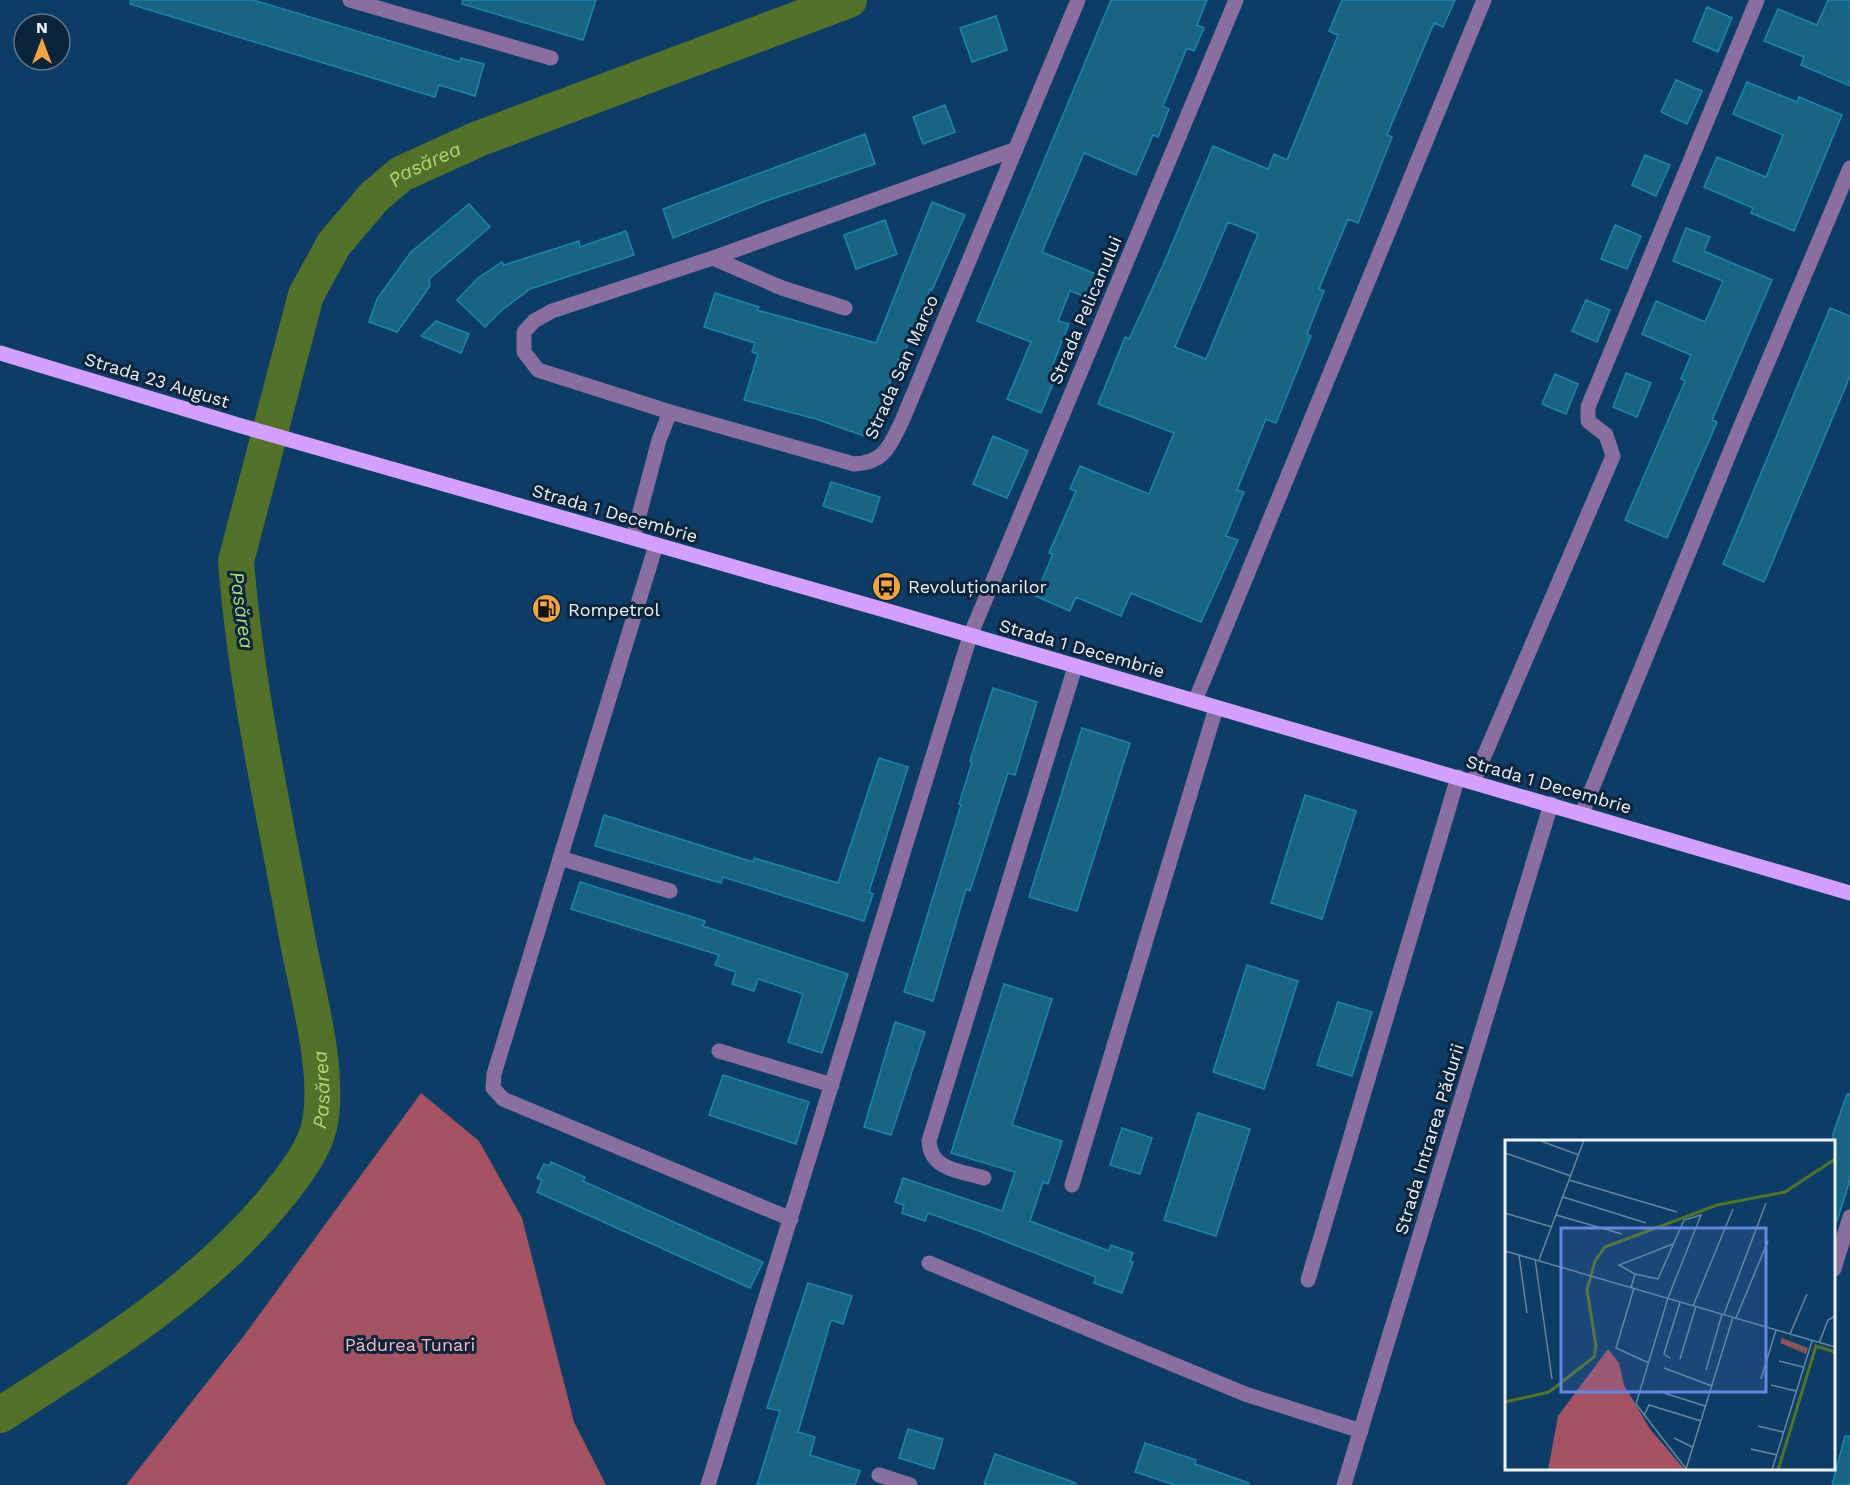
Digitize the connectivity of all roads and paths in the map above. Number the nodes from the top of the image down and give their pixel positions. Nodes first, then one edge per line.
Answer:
1 (350, 0) edge
2 (1078, 0) edge
3 (1236, 0) edge
4 (1484, 0) edge
5 (1757, 0) edge
6 (551, 58) dead end
7 (1016, 149) junction
8 (1850, 168) edge
9 (713, 258) junction
10 (845, 308) dead end
11 (0, 353) edge
12 (670, 412) junction
13 (303, 443) joint
14 (633, 538) junction
15 (656, 545) junction
16 (970, 636) junction
17 (1075, 667) junction
18 (1195, 701) junction
19 (1216, 708) junction
20 (1458, 777) junction
21 (1473, 782) junction
22 (1551, 804) junction
23 (1582, 813) junction
24 (560, 858) junction
25 (670, 891) dead end
26 (1850, 893) edge
27 (719, 1051) dead end
28 (832, 1085) junction
29 (984, 1178) dead end
30 (1072, 1185) dead end
31 (1850, 1217) edge
32 (791, 1218) junction
33 (929, 1263) dead end
34 (1835, 1263) edge
35 (1308, 1280) dead end
36 (1361, 1431) junction
37 (879, 1475) dead end
38 (708, 1485) edge
39 (910, 1485) edge
40 (1344, 1485) edge

1 - 6 street
2 - 7 street, Strada San Marco
3 - 16 street, Strada Pelicanului
4 - 18 street
5 - 21 street
7 - 9 street
7 - 12 street, Strada San Marco
8 - 23 street
9 - 10 street
9 - 12 street, Strada San Marco
11 - 13 main road, Strada 23 August
12 - 14 street
13 - 14 main road, Strada 1 Decembrie
14 - 15 main road, Strada 1 Decembrie
15 - 16 main road, Strada 1 Decembrie
15 - 24 street
16 - 17 main road, Strada 1 Decembrie
16 - 28 street, Strada Pelicanului
17 - 18 main road, Strada 1 Decembrie
17 - 29 street
18 - 19 main road, Strada 1 Decembrie
19 - 20 main road, Strada 1 Decembrie
19 - 30 street
20 - 21 main road, Strada 1 Decembrie
20 - 35 street
21 - 22 main road, Strada 1 Decembrie
22 - 23 main road, Strada 1 Decembrie
22 - 36 street, Strada Intrarea Pădurii
23 - 26 main road, Strada 1 Decembrie
24 - 25 street
24 - 32 street
27 - 28 street
28 - 32 street, Strada Pelicanului
31 - 34 street
32 - 38 street, Strada Pelicanului
33 - 36 street
36 - 40 street, Strada Intrarea Pădurii
37 - 39 street

